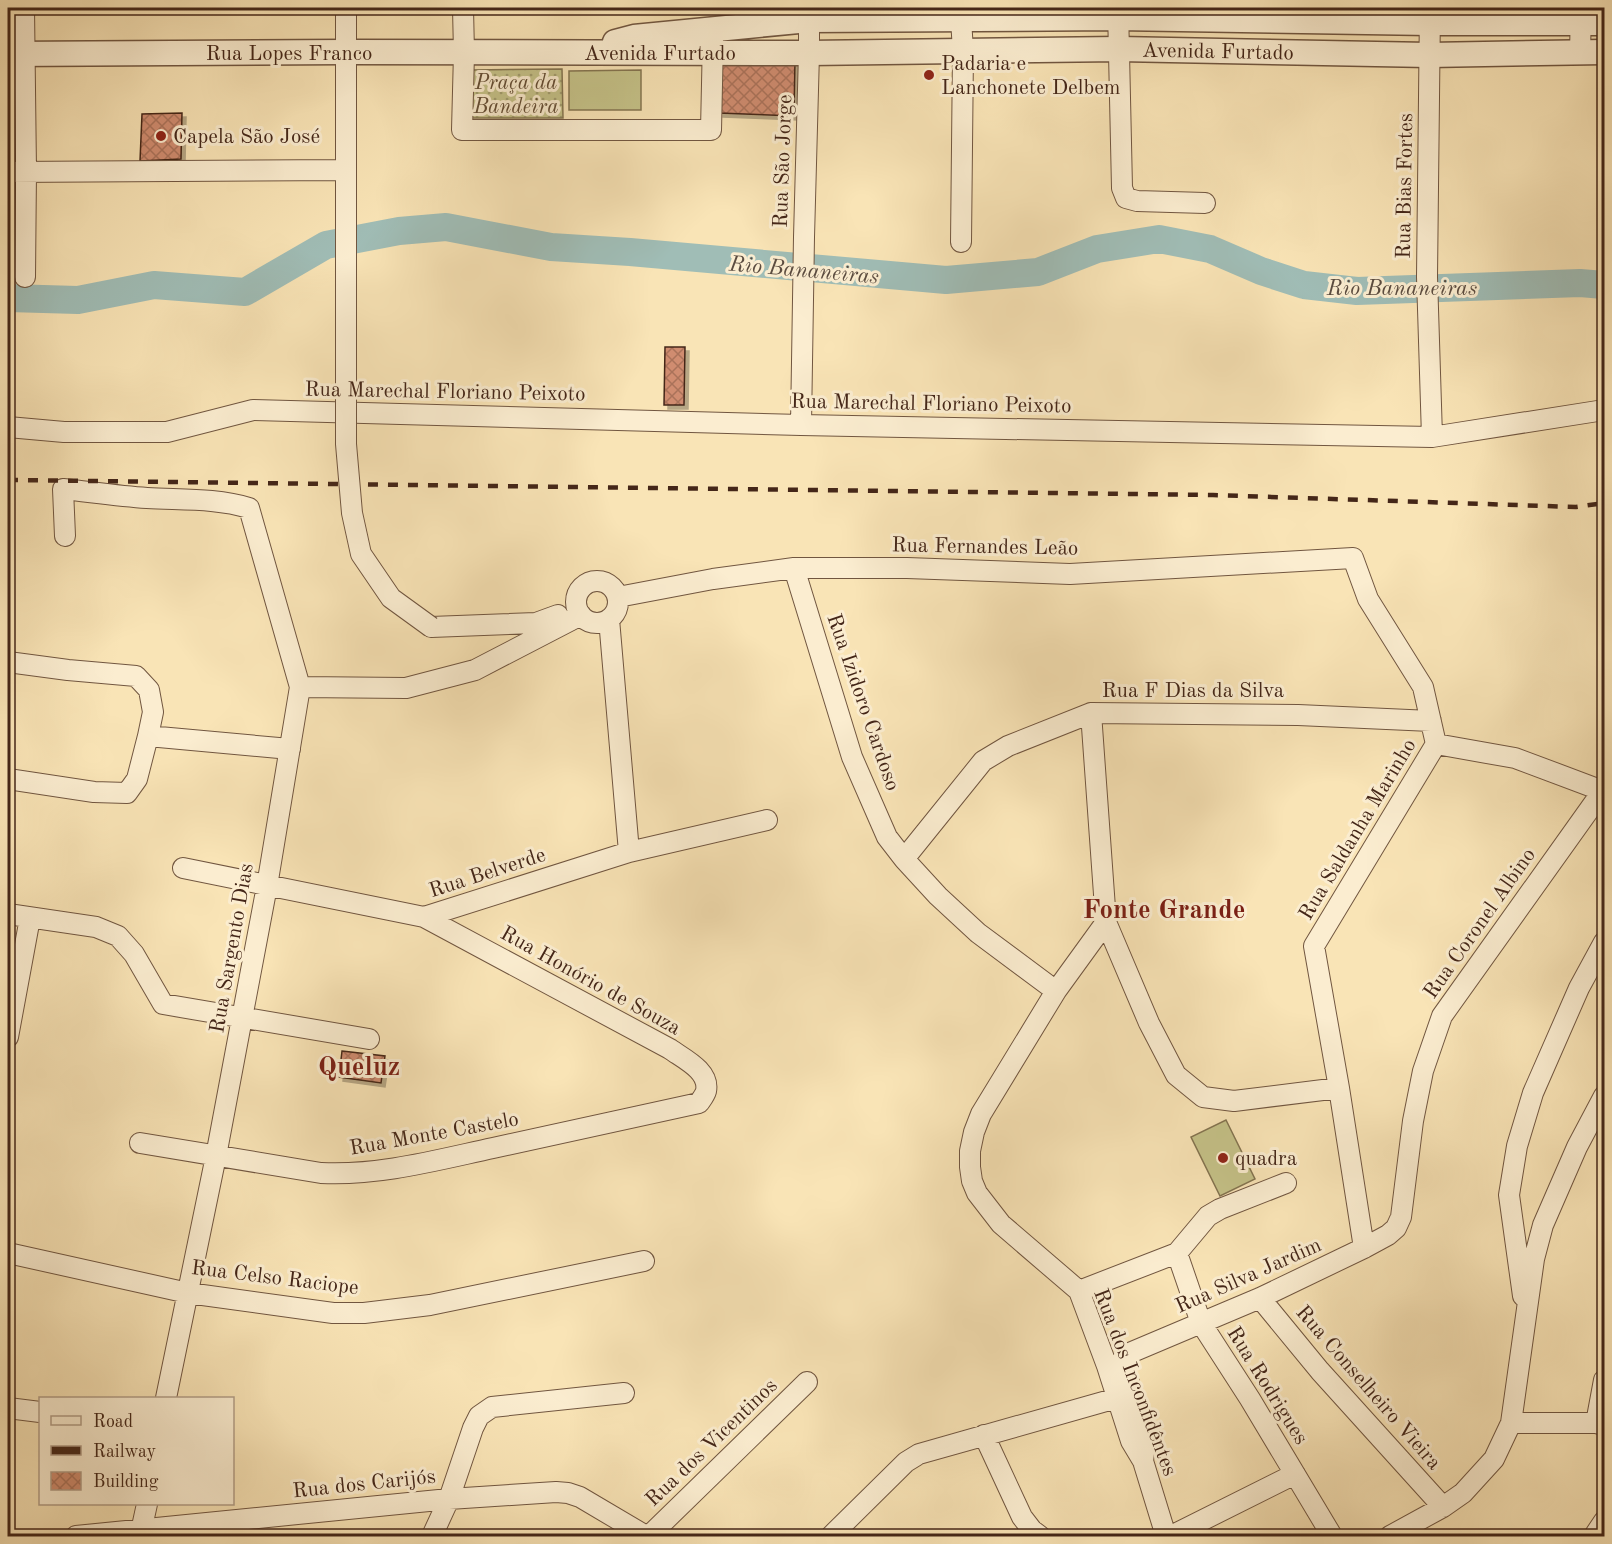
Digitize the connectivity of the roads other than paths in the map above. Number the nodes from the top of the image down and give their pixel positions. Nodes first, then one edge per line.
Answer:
1 (24, 8) edge
2 (346, 8) edge
3 (463, 8) edge
4 (1117, 13) edge
5 (809, 14) edge
6 (1430, 15) edge
7 (1581, 15) edge
8 (961, 19) junction
9 (1605, 23) edge
10 (713, 41) junction
11 (1119, 49) junction
12 (963, 51) junction
13 (346, 52) junction
14 (571, 52) joint
15 (1605, 52) edge
16 (464, 53) junction
17 (809, 53) junction
18 (1580, 53) junction
19 (16, 54) edge
20 (1429, 55) junction
21 (346, 170) junction
22 (17, 172) edge
23 (1204, 204) dead end
24 (960, 242) dead end
25 (25, 278) dead end
26 (1605, 410) edge
27 (801, 425) junction
28 (8, 426) edge
29 (1432, 437) junction
30 (65, 536) dead end
31 (1353, 558) joint
32 (794, 568) junction
33 (618, 597) junction
34 (579, 611) junction
35 (609, 619) junction
36 (8, 662) edge
37 (300, 687) junction
38 (1091, 713) junction
39 (1431, 721) junction
40 (147, 736) junction
41 (1436, 744) junction
42 (290, 749) junction
43 (8, 779) edge
44 (1604, 790) edge
45 (767, 820) dead end
46 (629, 852) junction
47 (904, 859) junction
48 (183, 868) dead end
49 (267, 886) junction
50 (8, 914) edge
51 (424, 917) junction
52 (30, 918) junction
53 (1106, 922) junction
54 (1605, 942) edge
55 (1056, 991) junction
56 (243, 1018) junction
57 (8, 1037) edge
58 (369, 1039) dead end
59 (1340, 1088) junction
60 (1605, 1096) edge
61 (699, 1103) joint
62 (140, 1143) dead end
63 (216, 1156) junction
64 (1286, 1183) dead end
65 (1388, 1235) joint
66 (1364, 1248) junction
67 (8, 1253) edge
68 (1177, 1253) junction
69 (644, 1261) dead end
70 (1079, 1291) junction
71 (188, 1293) junction
72 (1260, 1299) junction
73 (1527, 1316) junction
74 (1201, 1323) junction
75 (1605, 1380) edge
76 (807, 1382) dead end
77 (624, 1393) dead end
78 (166, 1397) edge
79 (1117, 1398) junction
80 (8, 1408) edge
81 (39, 1412) edge
82 (1511, 1423) junction
83 (1600, 1424) edge
84 (984, 1435) junction
85 (1143, 1461) junction
86 (1295, 1474) junction
87 (448, 1499) junction
88 (147, 1505) edge
89 (1443, 1507) junction
90 (1605, 1521) edge
91 (141, 1533) edge
92 (76, 1536) edge
93 (432, 1536) edge
94 (647, 1536) edge
95 (831, 1536) edge
96 (1040, 1536) edge
97 (1166, 1536) edge
98 (1171, 1536) edge
99 (1332, 1536) edge
100 (1390, 1536) edge
101 (1594, 1536) edge

1 - 19 street
2 - 13 street
3 - 16 street
4 - 6 street, Avenida Furtado
4 - 8 street, Avenida Furtado
4 - 11 street
5 - 8 street, Avenida Furtado
5 - 10 street, Avenida Furtado
5 - 17 street, Rua São Jorge
6 - 7 street, Avenida Furtado
6 - 20 street, Rua Bias Fortes
7 - 9 street, Avenida Furtado
7 - 18 street
8 - 12 street
10 - 14 street, Avenida Furtado
10 - 16 street
10 - 17 street, Avenida Furtado
11 - 12 street, Avenida Furtado
11 - 20 street, Avenida Furtado
11 - 23 street
12 - 17 street, Avenida Furtado
12 - 24 street
13 - 16 street, Rua Lopes Franco
13 - 19 street, Rua Lopes Franco
13 - 21 street
14 - 16 street, Rua Lopes Franco
15 - 18 street, Avenida Furtado
17 - 27 street, Rua São Jorge
18 - 20 street, Avenida Furtado
19 - 22 street
20 - 29 street, Rua Bias Fortes
21 - 22 street
21 - 34 street, bridge
22 - 25 street
26 - 29 street, Rua Marechal Floriano Peixoto
27 - 28 street, Rua Marechal Floriano Peixoto
27 - 29 street, Rua Marechal Floriano Peixoto
30 - 37 street, Rua Sargento Dias
31 - 32 street, Rua Fernandes Leão
31 - 39 street, Rua Saldanha Marinho
32 - 33 street, Rua Fernandes Leão
32 - 47 street, Rua Izidoro Cardoso
33 - 34 street
33 - 35 street
34 - 35 street
34 - 37 street
35 - 46 street
36 - 40 street
37 - 42 street, Rua Sargento Dias
38 - 39 street, Rua F Dias da Silva
38 - 47 street, Rua F Dias da Silva
38 - 53 street
39 - 41 street, Rua Saldanha Marinho
40 - 42 street
40 - 43 street
41 - 44 street
41 - 59 street, Rua Saldanha Marinho
42 - 49 street, Rua Sargento Dias
44 - 65 street, Rua Coronel Albino
45 - 46 street, Rua Belverde
46 - 51 street, Rua Belverde
47 - 55 street, Rua Izidoro Cardoso
48 - 49 street, Rua Belverde
49 - 51 street, Rua Belverde
49 - 56 street, Rua Sargento Dias
50 - 52 street
51 - 61 street, Rua Honório de Souza
52 - 56 street
52 - 57 street
53 - 55 street, Rua dos Inconfidêntes
53 - 59 street
54 - 73 street
55 - 70 street, Rua dos Inconfidêntes
56 - 58 street
56 - 63 street, Rua Sargento Dias
59 - 66 street, Rua Saldanha Marinho
60 - 73 street
61 - 63 street, Rua Monte Castelo
62 - 63 street, Rua Monte Castelo
63 - 71 street, Rua Sargento Dias
64 - 68 street
65 - 66 street, Rua Silva Jardim
66 - 72 street, Rua Silva Jardim
67 - 71 street, Rua Celso Raciope
68 - 70 street
68 - 74 street, Rua Rodrigues
69 - 71 street, Rua Celso Raciope
70 - 79 street, Rua dos Inconfidêntes
71 - 78 street, Rua Sargento Dias
72 - 74 street, Rua Silva Jardim
72 - 89 street, Rua Conselheiro Vieira
73 - 82 street
74 - 85 street, Rua Silva Jardim
74 - 86 street, Rua Rodrigues
75 - 83 street
76 - 94 street, Rua dos Vicentinos
77 - 87 street
79 - 84 street
79 - 85 street, Rua dos Inconfidêntes
80 - 81 street
82 - 83 street
82 - 89 street
84 - 95 street
84 - 96 street
85 - 97 street, Rua dos Inconfidêntes
86 - 98 street
86 - 99 street, Rua Rodrigues
87 - 91 street, Rua dos Carijós
87 - 93 street
87 - 94 street, Rua dos Carijós
88 - 91 street
89 - 100 street
90 - 101 street
91 - 92 street, Rua dos Carijós

